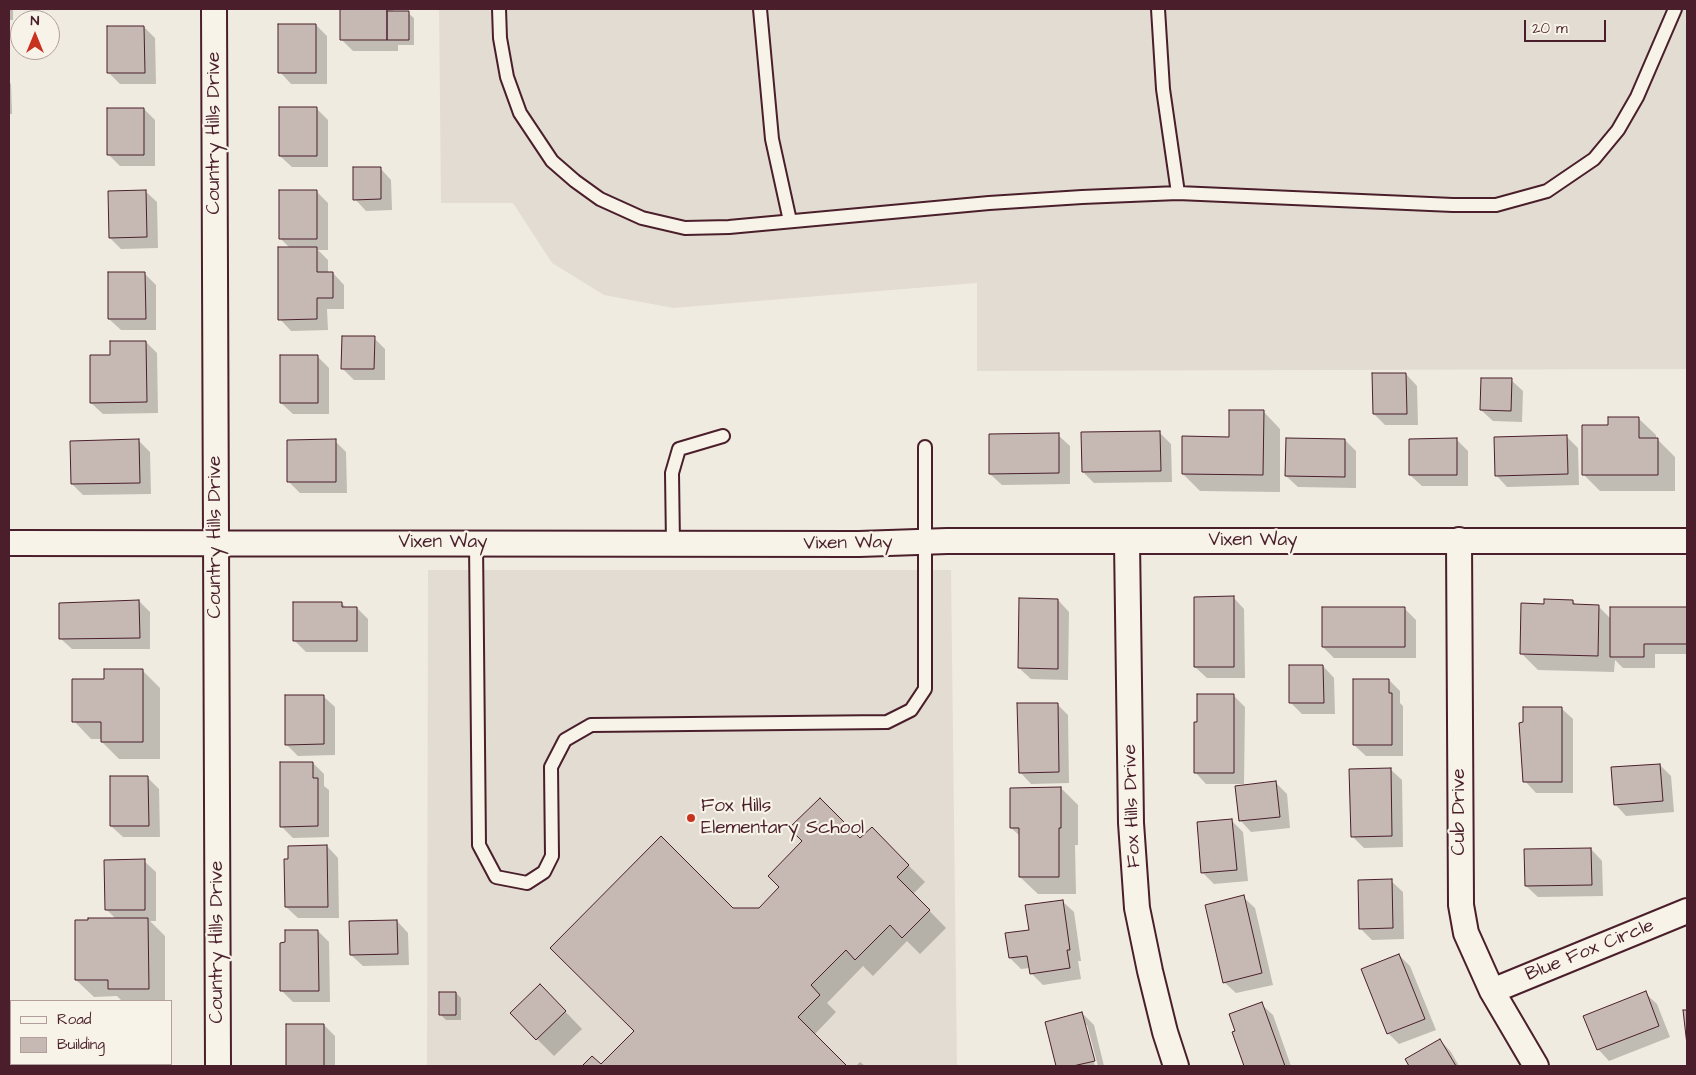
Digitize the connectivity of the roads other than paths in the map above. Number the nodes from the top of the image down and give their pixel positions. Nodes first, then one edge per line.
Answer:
1 (214, 9) edge
2 (500, 9) edge
3 (760, 9) edge
4 (1158, 9) edge
5 (1675, 9) edge
6 (1178, 193) junction
7 (790, 221) junction
8 (723, 436) dead end
9 (926, 447) dead end
10 (1460, 540) junction
11 (1687, 540) edge
12 (1128, 542) junction
13 (9, 543) edge
14 (217, 543) junction
15 (476, 543) junction
16 (925, 543) junction
17 (673, 544) junction
18 (1687, 911) edge
19 (1492, 991) junction
20 (218, 1066) edge
21 (1176, 1066) edge
22 (1536, 1066) edge

1 - 14 street, Country Hills Drive
2 - 7 lane
3 - 7 lane
4 - 6 lane
5 - 6 lane
6 - 7 lane
8 - 17 lane
9 - 16 lane
10 - 11 street, Vixen Way
10 - 12 street, Vixen Way
10 - 19 street, Cub Drive
12 - 16 street, Vixen Way
12 - 21 street, Fox Hills Drive
13 - 14 street, Vixen Way
14 - 15 street, Vixen Way
14 - 20 street, Country Hills Drive
15 - 16 lane
15 - 17 street, Vixen Way
16 - 17 street, Vixen Way
18 - 19 street, Blue Fox Circle
19 - 22 street, Cub Drive

